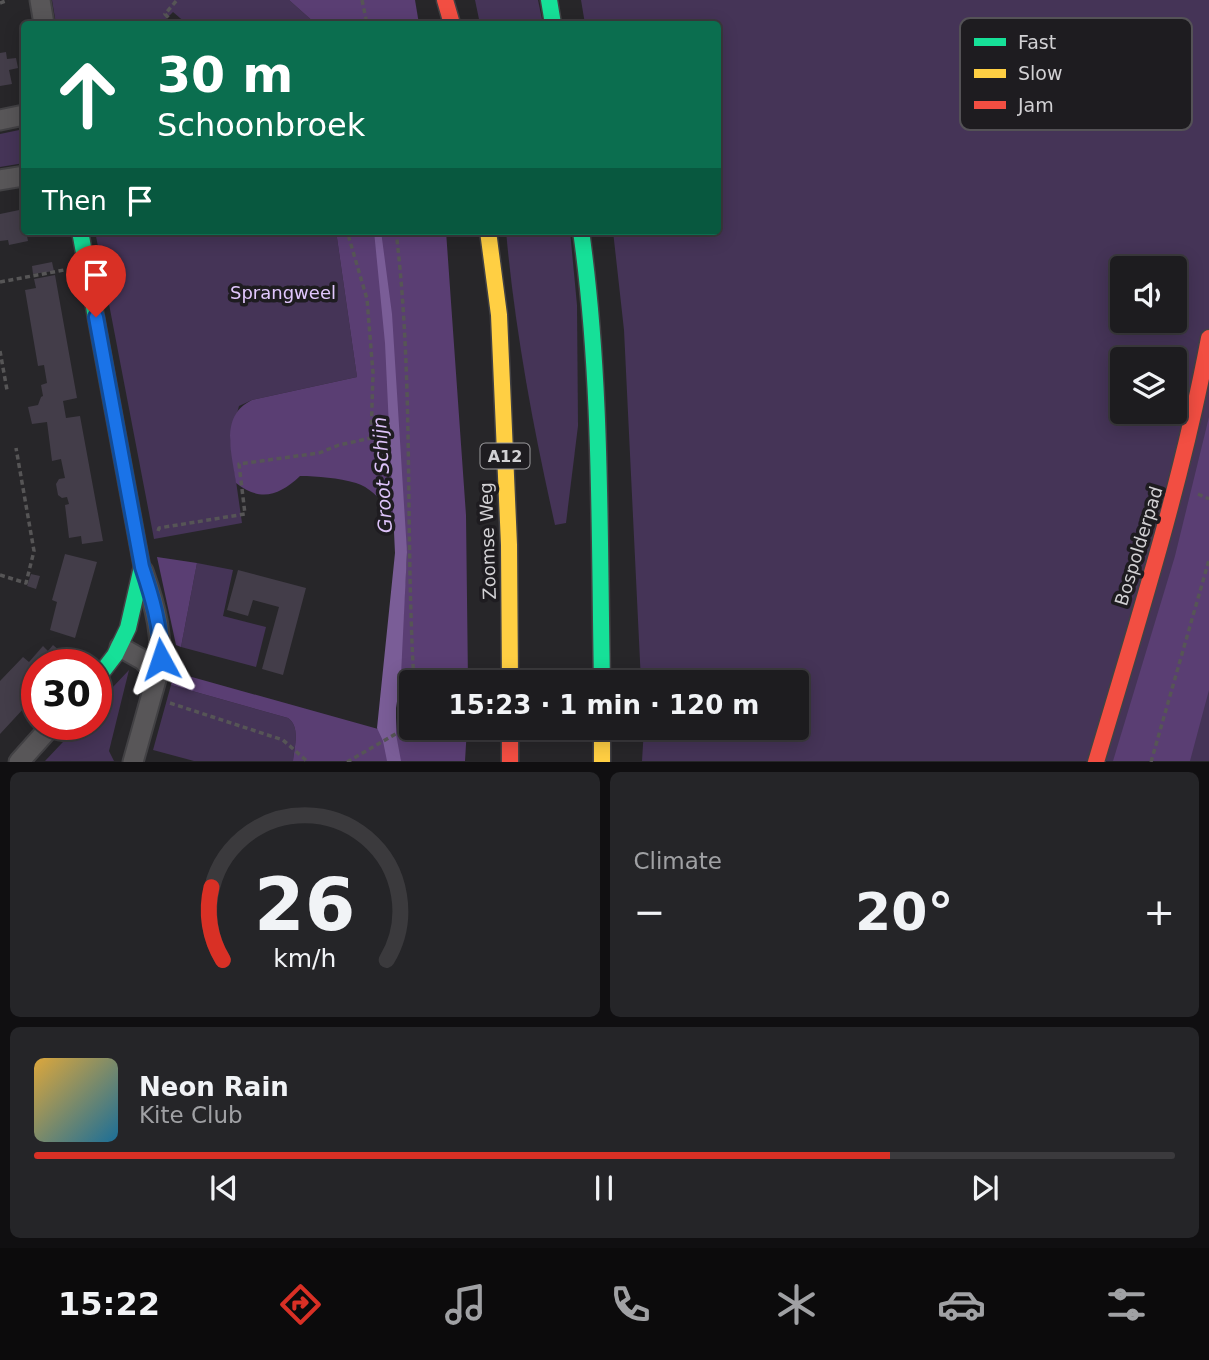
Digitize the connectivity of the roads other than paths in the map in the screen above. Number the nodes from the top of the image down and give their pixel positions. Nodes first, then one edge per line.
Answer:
1 (40, 0) edge
2 (445, 0) edge
3 (456, 0) edge
4 (549, 0) edge
5 (44, 21) edge
6 (451, 21) edge
7 (459, 21) edge
8 (552, 21) edge
9 (21, 116) edge
10 (0, 120) edge
11 (21, 176) edge
12 (0, 180) edge
13 (81, 235) edge
14 (489, 235) edge
15 (581, 235) edge
16 (1209, 338) edge
17 (142, 567) junction
18 (120, 647) junction
19 (112, 658) edge
20 (510, 670) edge
21 (602, 670) edge
22 (155, 683) junction
23 (38, 740) edge
24 (510, 740) edge
25 (602, 740) edge
26 (19, 761) edge
27 (133, 761) edge
28 (510, 761) edge
29 (602, 761) edge
30 (1096, 761) edge

1 - 5 street
2 - 6 main road
3 - 7 main road
4 - 8 main road
9 - 10 street
11 - 12 street
13 - 17 main road
14 - 20 main road, Zoomse Weg / A12
15 - 21 main road
16 - 30 main road, Bospolderpad
17 - 18 main road
17 - 22 street
18 - 19 main road
18 - 22 street
22 - 27 street
23 - 26 street
24 - 28 main road
25 - 29 main road

